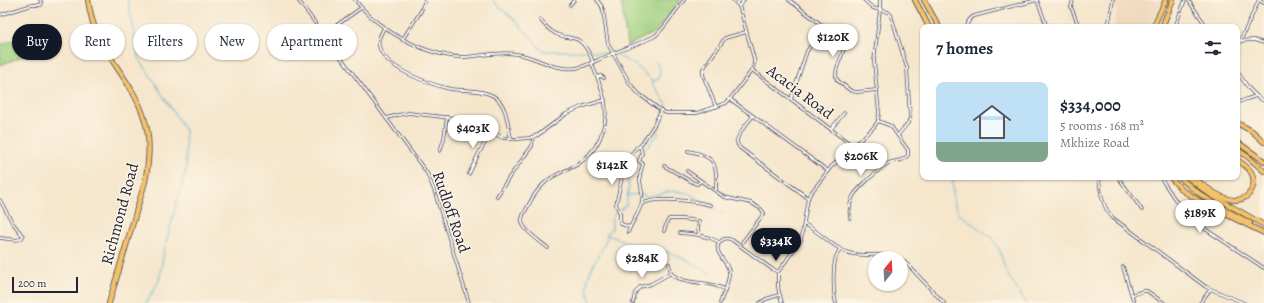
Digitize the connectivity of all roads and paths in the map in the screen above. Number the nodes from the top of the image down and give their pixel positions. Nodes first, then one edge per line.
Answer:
1 (40, 0) edge
2 (88, 0) edge
3 (298, 0) edge
4 (355, 0) edge
5 (425, 0) edge
6 (574, 0) edge
7 (598, 0) edge
8 (684, 0) edge
9 (733, 0) edge
10 (744, 0) edge
11 (789, 0) edge
12 (864, 0) edge
13 (880, 0) edge
14 (915, 0) edge
15 (924, 0) edge
16 (1037, 0) edge
17 (1073, 0) edge
18 (1113, 0) edge
19 (1167, 0) edge
20 (1173, 0) edge
21 (1185, 0) edge
22 (1188, 0) edge
23 (1259, 0) edge
24 (1264, 3) edge
25 (570, 5) dead end
26 (739, 6) junction
27 (361, 8) junction
28 (880, 10) junction
29 (0, 15) edge
30 (540, 19) dead end
31 (316, 24) edge
32 (338, 24) edge
33 (928, 24) edge
34 (937, 24) edge
35 (967, 24) edge
36 (1046, 24) edge
37 (1077, 24) edge
38 (1109, 24) edge
39 (1156, 24) edge
40 (1163, 24) edge
41 (1176, 24) edge
42 (1205, 24) edge
43 (824, 26) junction
44 (384, 28) junction
45 (746, 32) junction
46 (402, 40) junction
47 (1240, 41) joint
48 (1264, 43) edge
49 (613, 54) junction
50 (344, 60) edge
51 (592, 62) junction
52 (752, 70) junction
53 (750, 73) junction
54 (756, 73) junction
55 (1240, 75) edge
56 (597, 77) junction
57 (604, 78) dead end
58 (877, 90) junction
59 (1256, 96) junction
60 (730, 99) junction
61 (791, 99) junction
62 (605, 100) junction
63 (1264, 101) edge
64 (1240, 102) edge
65 (716, 107) junction
66 (661, 110) junction
67 (844, 113) dead end
68 (753, 116) junction
69 (447, 117) junction
70 (387, 118) junction
71 (878, 121) junction
72 (1240, 125) edge
73 (831, 129) junction
74 (491, 132) junction
75 (898, 135) junction
76 (533, 137) junction
77 (512, 139) junction
78 (1264, 142) edge
79 (1240, 144) edge
80 (854, 146) junction
81 (639, 147) junction
82 (440, 151) dead end
83 (688, 151) dead end
84 (1240, 152) edge
85 (1264, 161) edge
86 (1240, 162) edge
87 (664, 166) dead end
88 (828, 170) junction
89 (687, 171) dead end
90 (1264, 171) edge
91 (470, 174) dead end
92 (702, 180) junction
93 (1099, 180) edge
94 (1120, 180) edge
95 (1162, 180) edge
96 (1173, 180) edge
97 (1183, 180) edge
98 (1191, 180) edge
99 (1197, 180) edge
100 (716, 191) junction
101 (497, 196) dead end
102 (808, 198) junction
103 (0, 201) edge
104 (641, 205) junction
105 (710, 205) dead end
106 (1142, 210) dead end
107 (850, 218) dead end
108 (804, 224) junction
109 (1264, 225) edge
110 (630, 227) junction
111 (628, 232) dead end
112 (664, 232) dead end
113 (1264, 232) edge
114 (680, 233) dead end
115 (699, 234) junction
116 (0, 238) edge
117 (719, 242) junction
118 (740, 245) junction
119 (548, 248) dead end
120 (840, 249) junction
121 (868, 254) edge
122 (669, 264) dead end
123 (908, 265) edge
124 (1123, 268) dead end
125 (1264, 268) edge
126 (778, 272) junction
127 (671, 273) junction
128 (725, 289) junction
129 (1210, 290) junction
130 (779, 295) junction
131 (1132, 295) junction
132 (109, 303) edge
133 (469, 303) edge
134 (633, 303) edge
135 (720, 303) edge
136 (760, 303) edge
137 (782, 303) edge
138 (836, 303) edge
139 (944, 303) edge
140 (1134, 303) edge
141 (1164, 303) edge
142 (1200, 303) edge
143 (1244, 303) edge

1 - 29 street
2 - 132 highway, Richmond Road
3 - 31 street, Rudloff Road
4 - 27 street
5 - 46 street
6 - 25 street
7 - 49 street
8 - 49 street
9 - 26 street
10 - 26 street
11 - 43 street
12 - 28 street
13 - 28 street
14 - 33 highway
15 - 34 highway
16 - 35 street
16 - 36 street
17 - 37 street
18 - 38 street
19 - 39 highway
20 - 40 highway
21 - 41 street
22 - 42 street
23 - 24 street
23 - 47 street
26 - 45 street
27 - 32 street
27 - 44 street
28 - 58 street
28 - 75 street
30 - 51 street
43 - 58 street
43 - 61 street
44 - 46 street
44 - 77 street
45 - 52 street
45 - 65 street
46 - 51 street
47 - 48 street
49 - 51 street
49 - 66 street
50 - 70 street, Rudloff Road
51 - 56 street
52 - 53 street
52 - 54 street, Acacia Road
53 - 54 street
53 - 60 street
54 - 61 street, Acacia Road
55 - 59 street
56 - 57 street
56 - 62 street
58 - 71 street
59 - 63 street
59 - 64 street
60 - 65 street
60 - 68 street
61 - 73 street, Acacia Road
62 - 76 street
62 - 119 street
65 - 66 street
66 - 81 street
67 - 73 street
68 - 88 street
68 - 102 street
69 - 70 street
69 - 74 street
69 - 82 street
70 - 133 street, Rudloff Road
71 - 75 street
71 - 80 street
72 - 78 highway
73 - 80 street, Acacia Road
74 - 77 street
74 - 91 street
75 - 107 street
76 - 77 street
76 - 101 street
79 - 85 highway
80 - 88 street
81 - 104 street
81 - 110 street
83 - 100 street
84 - 90 highway
86 - 99 highway
87 - 92 street
88 - 102 street
89 - 92 street
92 - 100 street
93 - 129 street
94 - 106 street
95 - 125 street
96 - 113 highway
97 - 113 highway
98 - 109 highway
100 - 118 street
102 - 108 street
103 - 116 street
104 - 105 street
104 - 110 street
108 - 120 street
108 - 126 street
110 - 111 street
112 - 115 street
114 - 115 street
115 - 117 street
117 - 118 street
117 - 128 street
118 - 126 street
120 - 121 street
120 - 138 street
122 - 127 street
123 - 139 street
124 - 131 street
126 - 130 street
127 - 128 street
127 - 134 street
128 - 135 street
129 - 142 street
129 - 143 street
130 - 136 street
130 - 137 street
131 - 140 street
131 - 141 street

